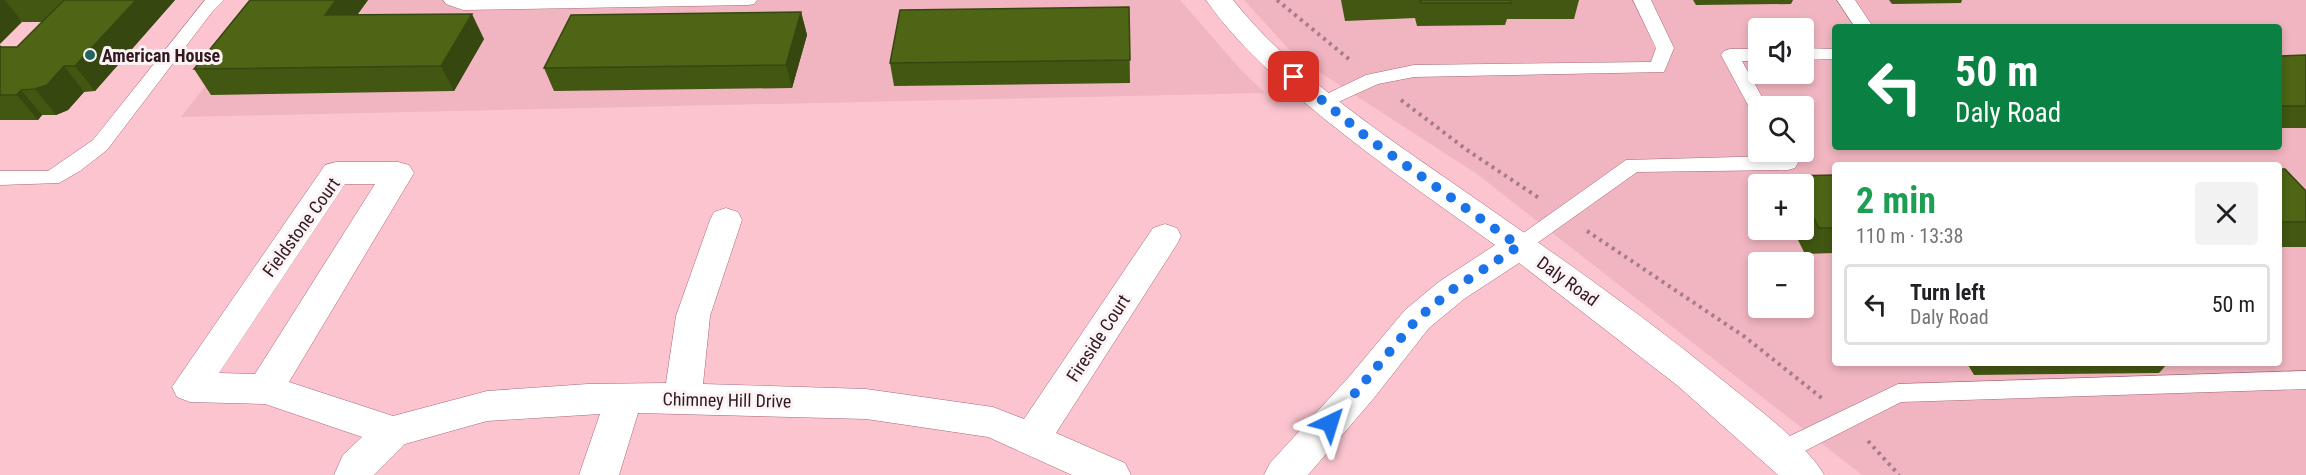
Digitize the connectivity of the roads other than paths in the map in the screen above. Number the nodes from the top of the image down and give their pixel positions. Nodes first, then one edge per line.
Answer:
1 (215, 0) edge
2 (452, 0) edge
3 (748, 0) edge
4 (1219, 0) edge
5 (1642, 0) edge
6 (1846, 0) edge
7 (1862, 24) edge
8 (1814, 54) edge
9 (1832, 54) edge
10 (1748, 55) edge
11 (1752, 96) edge
12 (1323, 103) junction
13 (1787, 162) edge
14 (0, 178) edge
15 (726, 220) dead end
16 (1165, 236) dead end
17 (1519, 246) junction
18 (2306, 380) edge
19 (265, 388) junction
20 (684, 398) junction
21 (624, 399) junction
22 (393, 432) junction
23 (1032, 439) junction
24 (1780, 452) junction
25 (354, 475) edge
26 (599, 475) edge
27 (1111, 475) edge
28 (1284, 475) edge
29 (1804, 475) edge

1 - 14 lane
2 - 3 lane
4 - 12 street, Daly Road
5 - 12 lane
6 - 7 lane
8 - 9 lane
10 - 11 lane
12 - 17 street, Daly Road
13 - 17 lane
15 - 20 street
16 - 23 street, Fireside Court
17 - 24 street, Daly Road
17 - 28 street
18 - 24 lane
19 - 19 street, Fieldstone Court
19 - 22 street, Fieldstone Court
20 - 21 street, Chimney Hill Drive
20 - 23 street, Chimney Hill Drive
21 - 22 street, Chimney Hill Drive
21 - 26 street
22 - 25 street, Chimney Hill Drive
23 - 27 street, Chimney Hill Drive
24 - 29 street, Daly Road

